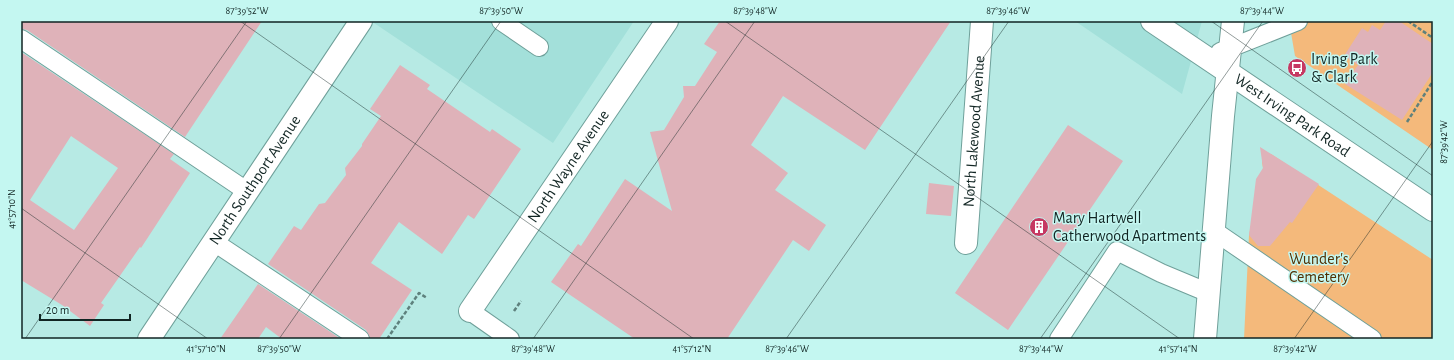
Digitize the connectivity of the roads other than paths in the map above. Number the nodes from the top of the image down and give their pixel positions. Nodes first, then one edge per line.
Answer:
1 (361, 21) edge
2 (501, 21) edge
3 (667, 21) edge
4 (982, 21) edge
5 (1152, 21) edge
6 (1233, 21) edge
7 (1298, 21) edge
8 (21, 39) edge
9 (539, 47) dead end
10 (1230, 48) junction
11 (1206, 57) junction
12 (1227, 71) junction
13 (248, 192) junction
14 (1433, 210) edge
15 (1214, 231) junction
16 (214, 242) junction
17 (966, 243) dead end
18 (1209, 293) junction
19 (470, 311) joint
20 (149, 339) edge
21 (360, 339) edge
22 (510, 339) edge
23 (1059, 339) edge
24 (1205, 339) edge
25 (1372, 339) edge

1 - 13 street, North Southport Avenue
2 - 9 lane
3 - 19 street, North Wayne Avenue
4 - 17 street, North Lakewood Avenue
5 - 11 street, West Irving Park Road
6 - 10 street
7 - 10 lane
8 - 13 lane
10 - 11 lane
10 - 12 street
11 - 12 street, West Irving Park Road
12 - 14 street, West Irving Park Road
12 - 15 street
13 - 16 street, North Southport Avenue
15 - 18 street
15 - 25 lane
16 - 20 street, North Southport Avenue
16 - 21 lane
18 - 23 lane
18 - 24 street
19 - 22 lane

